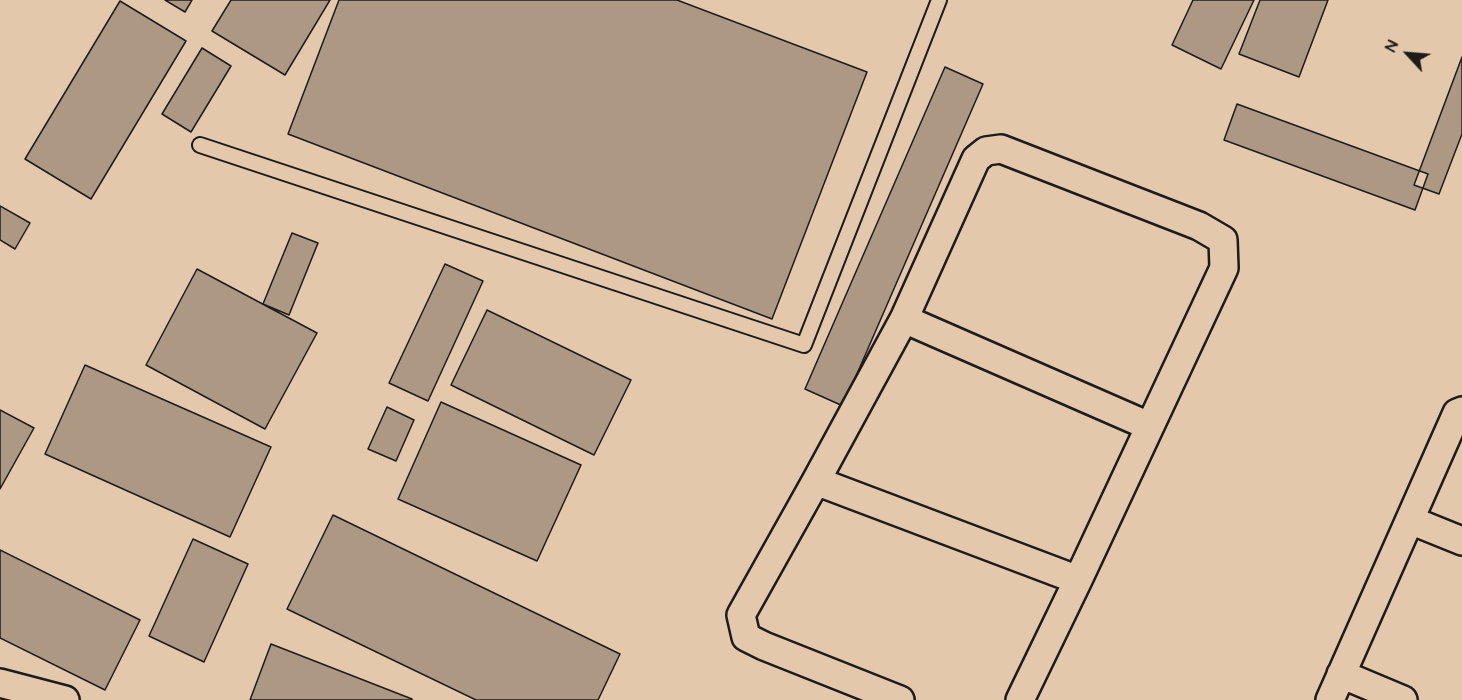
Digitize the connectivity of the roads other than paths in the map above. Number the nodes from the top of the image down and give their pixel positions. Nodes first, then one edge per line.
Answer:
1 (939, 0) edge
2 (200, 145) dead end
3 (904, 320) junction
4 (1462, 411) edge
5 (1149, 426) junction
6 (816, 481) junction
7 (1410, 520) junction
8 (1462, 542) edge
9 (1078, 580) junction
10 (1341, 674) junction
11 (0, 683) edge
12 (65, 700) edge
13 (900, 700) edge
14 (1020, 700) edge
15 (1330, 700) edge
16 (1403, 700) edge

1 - 2 lane
3 - 5 street
3 - 5 street
3 - 6 street
4 - 7 street
5 - 9 street
6 - 9 street
6 - 13 street
7 - 8 street
7 - 10 street
9 - 14 street
10 - 15 street
10 - 16 street
11 - 12 street

